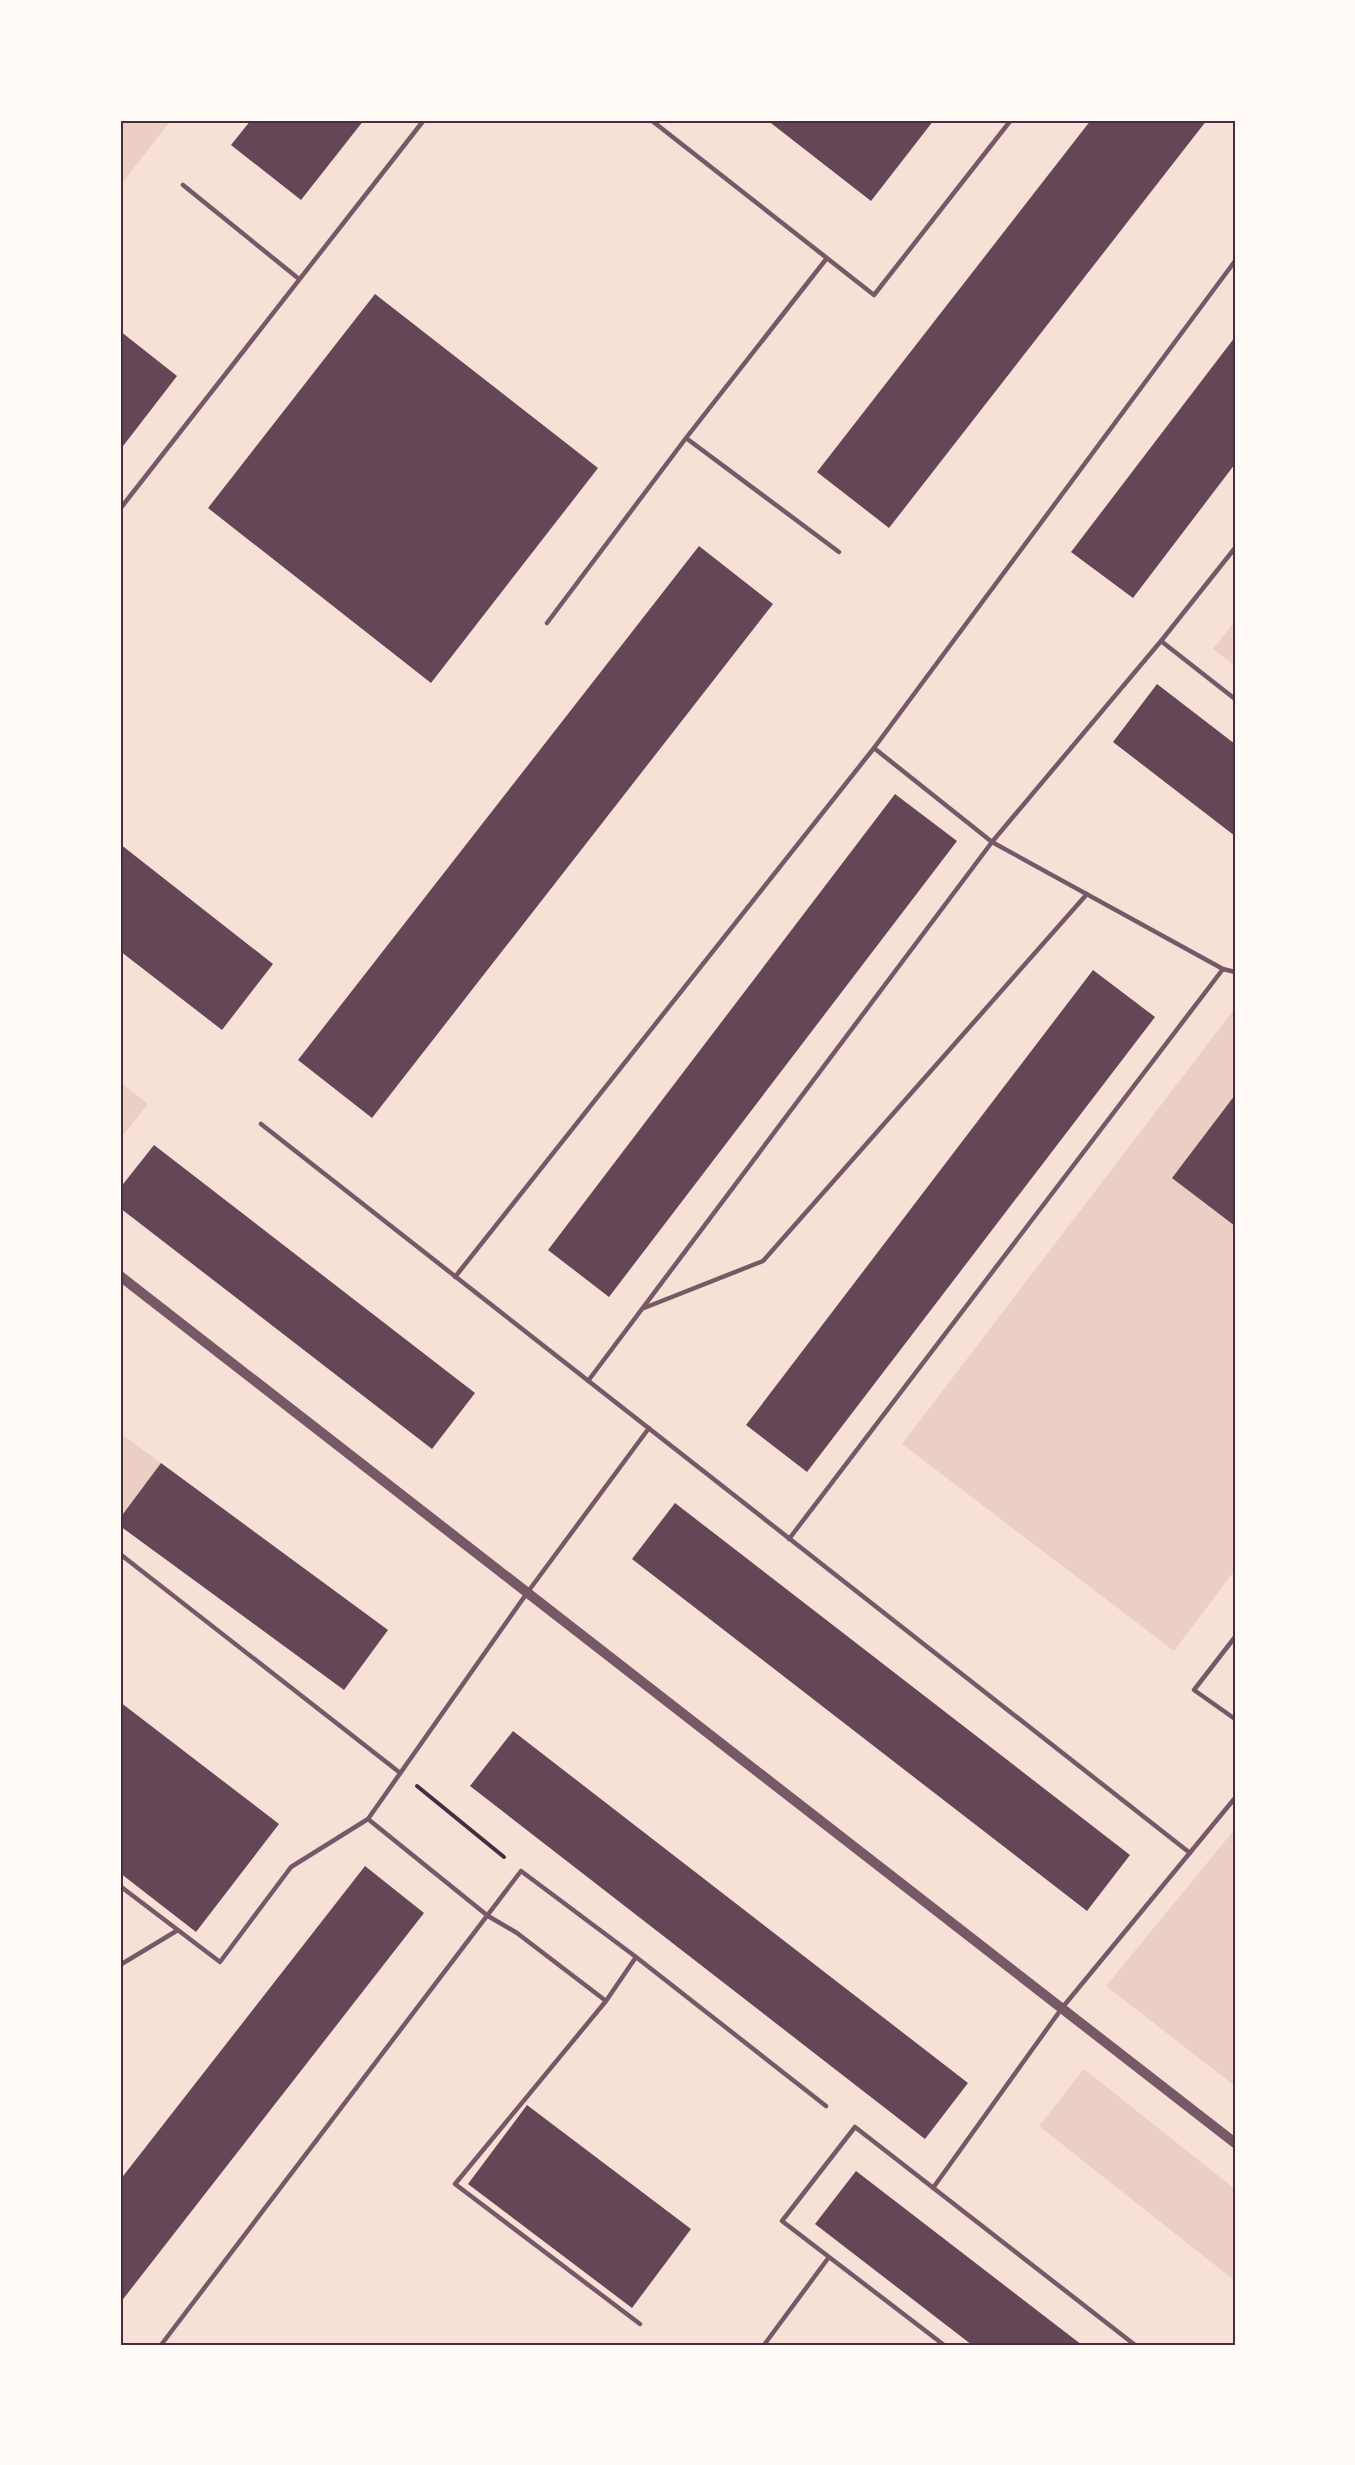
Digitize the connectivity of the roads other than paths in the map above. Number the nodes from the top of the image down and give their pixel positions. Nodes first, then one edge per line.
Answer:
1 (424, 120) edge
2 (651, 120) edge
3 (1011, 120) edge
4 (183, 185) dead end
5 (827, 258) junction
6 (1235, 261) edge
7 (299, 279) junction
8 (686, 438) junction
9 (120, 509) edge
10 (1235, 548) edge
11 (839, 552) dead end
12 (547, 623) dead end
13 (1161, 641) junction
14 (1235, 699) edge
15 (874, 748) junction
16 (992, 842) junction
17 (1087, 894) junction
18 (1223, 969) junction
19 (1235, 972) edge
20 (261, 1124) dead end
21 (120, 1276) edge
22 (455, 1276) junction
23 (642, 1309) junction
24 (588, 1381) junction
25 (649, 1428) junction
26 (789, 1539) junction
27 (120, 1554) edge
28 (527, 1593) junction
29 (1235, 1636) edge
30 (1235, 1719) edge
31 (399, 1772) junction
32 (1235, 1797) edge
33 (368, 1819) junction
34 (1190, 1854) junction
35 (120, 1886) edge
36 (488, 1916) junction
37 (178, 1930) junction
38 (636, 1957) junction
39 (120, 1965) edge
40 (606, 2001) junction
41 (1062, 2008) junction
42 (826, 2106) dead end
43 (1235, 2143) edge
44 (933, 2188) junction
45 (829, 2257) junction
46 (640, 2324) dead end
47 (161, 2345) edge
48 (765, 2345) edge
49 (944, 2345) edge
50 (1135, 2345) edge

1 - 7 lane
2 - 5 lane
3 - 5 lane
4 - 7 lane
5 - 8 lane
6 - 15 lane
7 - 9 lane
8 - 11 lane
8 - 12 lane
10 - 13 lane
13 - 14 lane
13 - 16 lane
15 - 16 lane
15 - 22 lane
16 - 17 lane
16 - 23 lane
17 - 18 lane
17 - 23 lane
18 - 19 lane
18 - 26 lane
20 - 22 lane
21 - 28 street
22 - 24 lane
23 - 24 lane
24 - 25 lane
25 - 26 lane
25 - 28 lane
26 - 34 lane
27 - 31 lane
28 - 31 lane
28 - 41 street
29 - 30 lane
31 - 33 lane
32 - 34 lane
33 - 36 lane
33 - 37 lane
34 - 41 lane
35 - 37 lane
36 - 38 lane
36 - 40 lane
36 - 47 lane
37 - 39 lane
38 - 40 lane
38 - 42 lane
40 - 46 lane
41 - 43 street
41 - 44 lane
44 - 45 lane
44 - 50 lane
45 - 48 lane
45 - 49 lane

